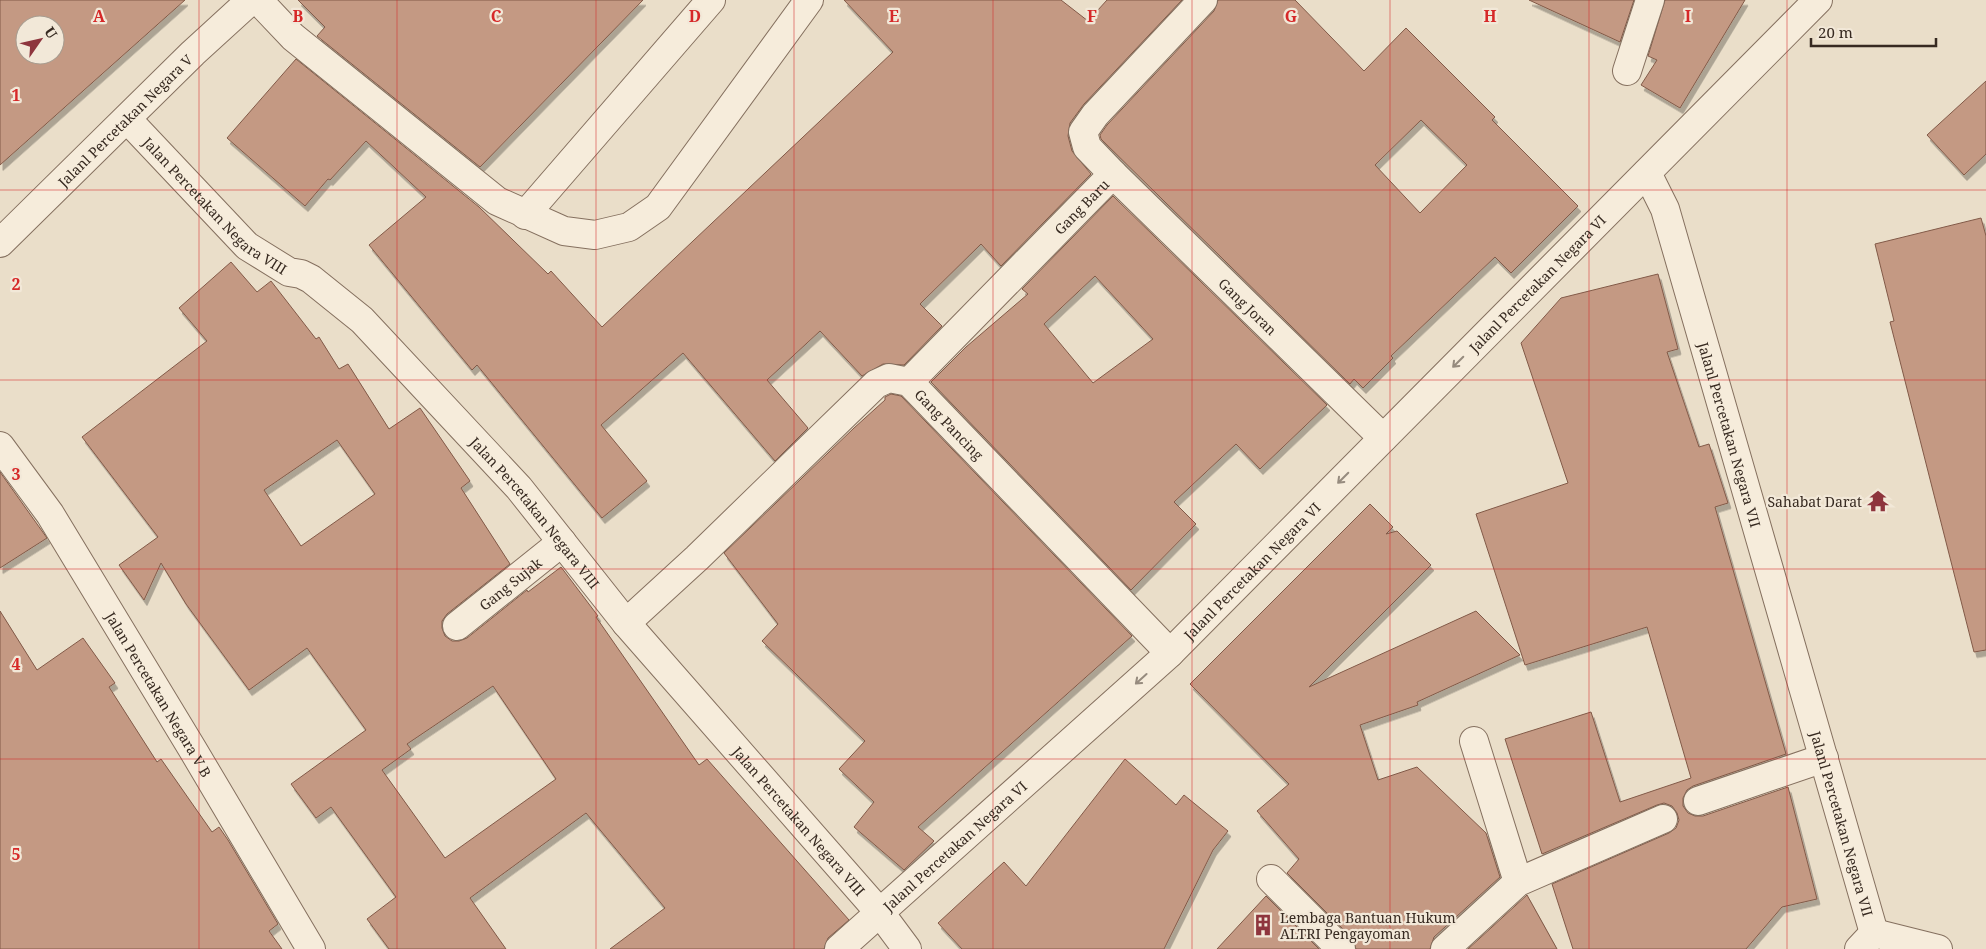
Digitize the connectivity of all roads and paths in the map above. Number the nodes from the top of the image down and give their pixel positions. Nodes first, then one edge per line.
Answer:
1 (711, 0) edge
2 (809, 0) edge
3 (1203, 0) edge
4 (1650, 0) edge
5 (1818, 0) edge
6 (249, 1) edge
7 (1627, 71) dead end
8 (127, 119) junction
9 (1647, 173) junction
10 (1113, 174) junction
11 (525, 216) junction
12 (0, 243) edge
13 (909, 382) junction
14 (1383, 438) junction
15 (0, 446) edge
16 (562, 542) junction
17 (626, 623) junction
18 (457, 626) dead end
19 (1170, 653) junction
20 (1474, 741) dead end
21 (1824, 758) junction
22 (1698, 801) dead end
23 (1663, 819) dead end
24 (1271, 879) dead end
25 (1518, 882) junction
26 (881, 914) junction
27 (1866, 941) edge
28 (310, 949) edge
29 (839, 949) edge
30 (908, 949) edge
31 (1342, 949) edge
32 (1445, 949) edge
33 (1938, 949) edge

1 - 11 street
2 - 11 street
3 - 10 street, Gang Baru
4 - 7 street
5 - 9 street
6 - 8 street, Jalanl Percetakan Negara V
6 - 11 street
8 - 12 street, Jalanl Percetakan Negara V
8 - 16 street, Jalan Percetakan Negara VIII
9 -> 14 street, Jalanl Percetakan Negara VI
9 - 21 street, Jalanl Percetakan Negara VII
10 - 13 street, Gang Baru
10 - 14 street, Gang Joran
13 - 17 street, Gang Pancing
13 - 19 street, Gang Pancing
14 -> 19 street, Jalanl Percetakan Negara VI
15 - 28 street, Jalan Percetakan Negara V B
16 - 17 street, Jalan Percetakan Negara VIII
16 - 18 street, Gang Sujak
17 - 26 street, Jalan Percetakan Negara VIII
19 -> 26 street, Jalanl Percetakan Negara VI
20 - 25 street
21 - 22 street
21 - 27 street, Jalanl Percetakan Negara VII
23 - 25 street
24 - 31 street
25 - 32 street
26 - 29 street, Jalanl Percetakan Negara VI
26 - 30 street, Jalan Percetakan Negara VIII
27 - 33 street, Jalanl Percetakan Negara VII

